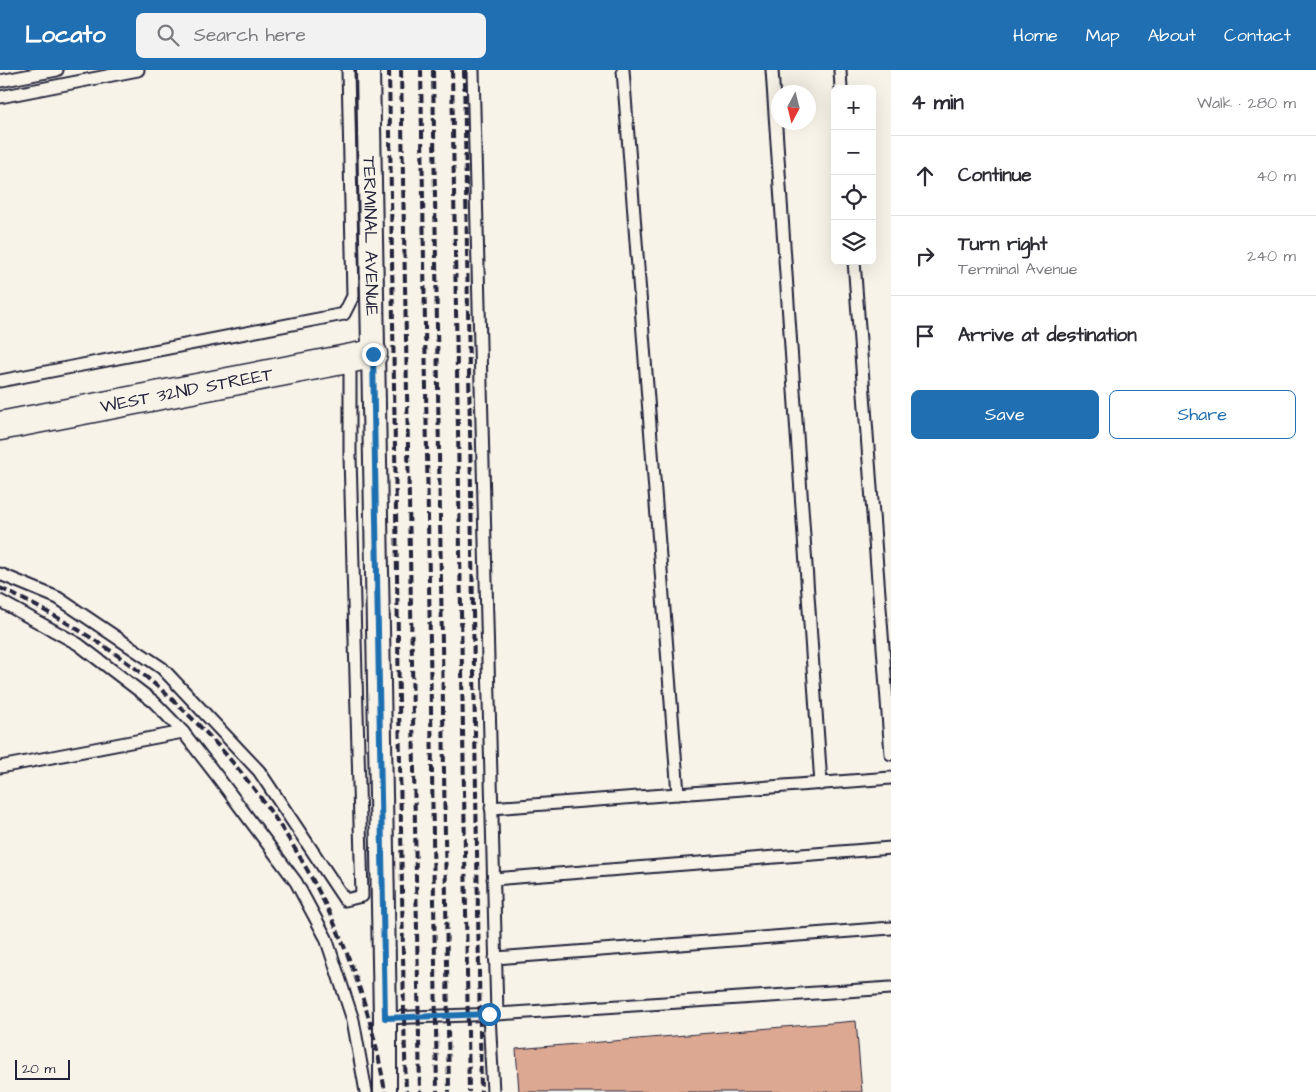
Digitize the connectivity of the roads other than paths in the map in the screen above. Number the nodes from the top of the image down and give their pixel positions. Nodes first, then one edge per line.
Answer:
1 (57, 70) edge
2 (138, 70) edge
3 (348, 70) edge
4 (368, 70) edge
5 (473, 70) edge
6 (623, 70) edge
7 (772, 70) edge
8 (840, 70) edge
9 (0, 81) edge
10 (841, 85) edge
11 (0, 96) edge
12 (854, 265) edge
13 (361, 356) junction
14 (0, 381) edge
15 (0, 426) edge
16 (0, 574) edge
17 (0, 601) edge
18 (183, 732) junction
19 (891, 754) edge
20 (0, 767) edge
21 (891, 778) edge
22 (820, 784) junction
23 (678, 794) junction
24 (491, 808) junction
25 (891, 848) edge
26 (493, 879) junction
27 (891, 928) edge
28 (495, 958) junction
29 (891, 988) edge
30 (493, 1014) junction
31 (385, 1018) junction
32 (366, 1092) edge
33 (385, 1092) edge
34 (493, 1092) edge

1 - 9 lane
2 - 11 lane
3 - 14 lane
4 - 13 street, TERMINAL AVENUE
5 - 24 lane
6 - 23 lane
7 - 22 lane
8 - 10 lane
12 - 19 lane
13 - 15 street, WEST 32ND STREET
13 - 16 lane
13 - 31 street, TERMINAL AVENUE
17 - 18 lane
18 - 20 lane
18 - 32 lane
21 - 22 lane
22 - 23 lane
23 - 24 lane
24 - 26 lane
25 - 26 lane
26 - 28 lane
27 - 28 lane
28 - 30 lane
29 - 30 lane
30 - 31 lane
30 - 34 lane
31 - 33 street, TERMINAL AVENUE

